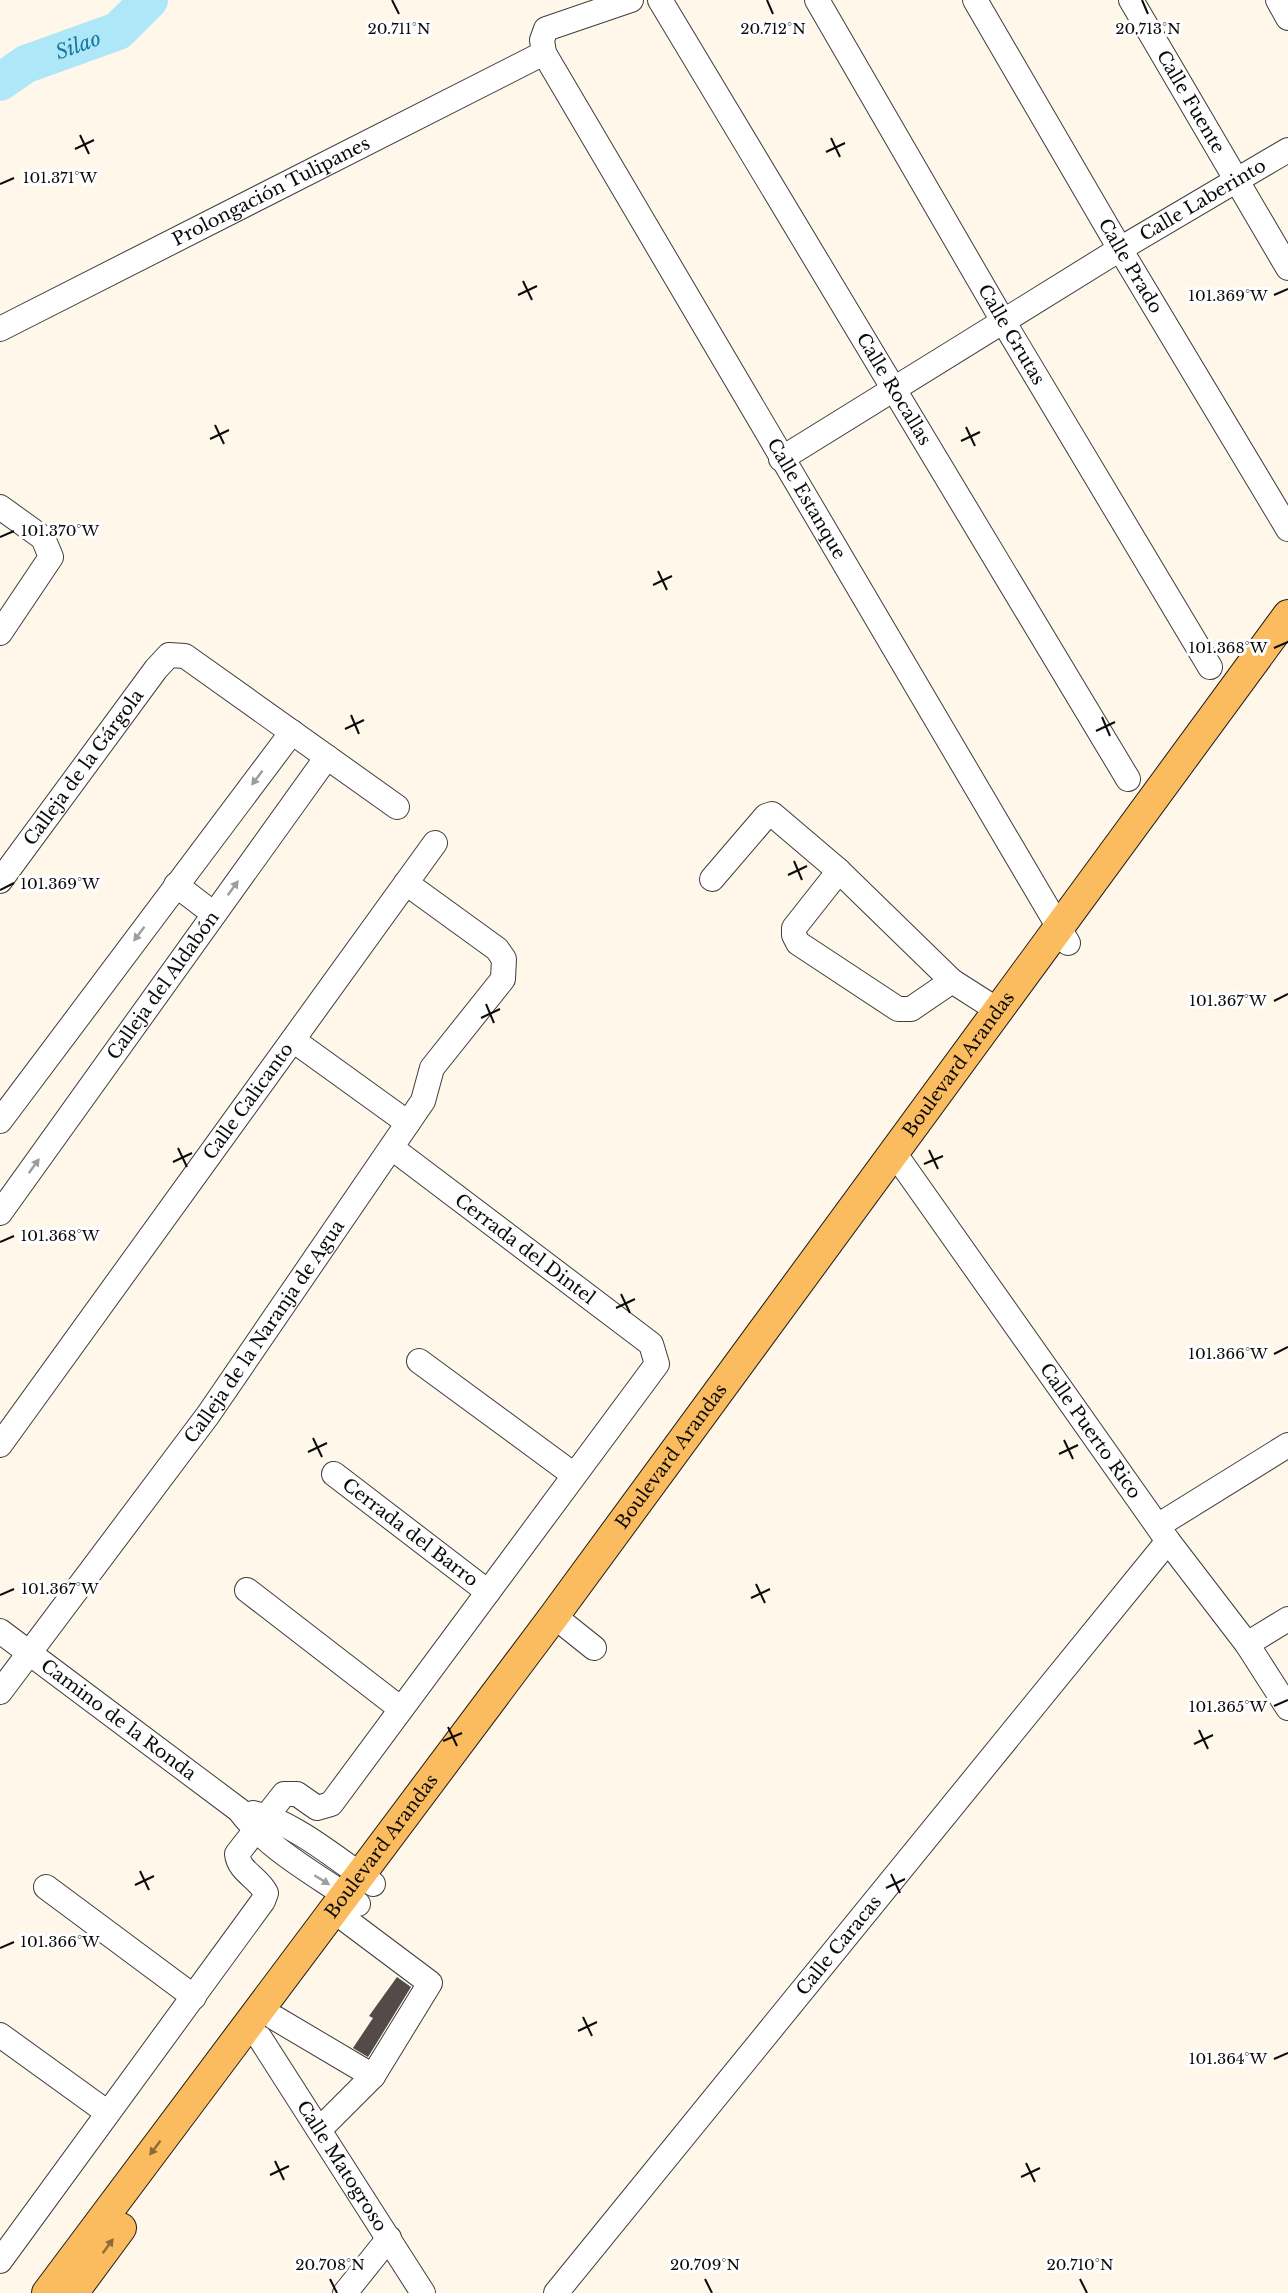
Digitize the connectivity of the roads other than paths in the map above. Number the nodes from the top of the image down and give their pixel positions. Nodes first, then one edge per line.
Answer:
1 (631, 0) edge
2 (660, 0) edge
3 (816, 0) edge
4 (975, 0) edge
5 (1131, 0) edge
6 (1278, 0) edge
7 (1288, 18) edge
8 (544, 53) junction
9 (1288, 150) edge
10 (1236, 181) junction
11 (1120, 249) junction
12 (1288, 268) edge
13 (1003, 321) junction
14 (0, 329) edge
15 (894, 391) junction
16 (781, 459) junction
17 (0, 507) edge
18 (1288, 529) edge
19 (1288, 615) edge
20 (0, 633) edge
21 (1288, 648) edge
22 (1210, 667) dead end
23 (292, 732) junction
24 (327, 757) junction
25 (1128, 779) dead end
26 (397, 807) dead end
27 (435, 843) dead end
28 (838, 871) junction
29 (712, 879) dead end
30 (0, 881) edge
31 (406, 883) junction
32 (177, 885) junction
33 (214, 914) junction
34 (1064, 936) junction
35 (952, 981) junction
36 (999, 1011) junction
37 (293, 1040) junction
38 (3, 1115) edge
39 (408, 1123) junction
40 (392, 1148) junction
41 (898, 1160) junction
42 (0, 1213) edge
43 (419, 1361) dead end
44 (1, 1441) edge
45 (1288, 1445) edge
46 (334, 1474) dead end
47 (574, 1475) junction
48 (1163, 1533) junction
49 (247, 1590) dead end
50 (488, 1592) junction
51 (1288, 1618) edge
52 (559, 1620) junction
53 (0, 1631) edge
54 (1247, 1644) junction
55 (594, 1648) dead end
56 (29, 1652) junction
57 (0, 1692) edge
58 (1288, 1708) edge
59 (401, 1709) junction
60 (261, 1823) junction
61 (46, 1887) dead end
62 (357, 1896) junction
63 (194, 1996) junction
64 (268, 2028) junction
65 (0, 2035) edge
66 (373, 2076) junction
67 (108, 2114) junction
68 (319, 2130) junction
69 (8, 2232) edge
70 (389, 2238) junction
71 (0, 2261) edge
72 (47, 2293) edge
73 (74, 2293) edge
74 (345, 2293) edge
75 (423, 2293) edge
76 (556, 2293) edge

1 - 8 street
2 - 15 street, Calle Rocallas
3 - 13 street, Calle Grutas
4 - 11 street, Calle Prado
5 - 10 street, Calle Fuente
6 - 7 street
8 - 14 street, Prolongación Tulipanes
8 - 16 street, Calle Estanque
9 - 10 street, Calle Laberinto
10 - 11 street, Calle Laberinto
10 - 12 street, Calle Fuente
11 - 13 street, Calle Laberinto
11 - 18 street, Calle Prado
13 - 15 street, Calle Laberinto
13 - 22 street, Calle Grutas
15 - 16 street, Calle Laberinto
15 - 25 street, Calle Rocallas
16 - 34 street, Calle Estanque
17 - 20 street
19 - 34 main road, Boulevard Arandas
21 - 34 main road, Boulevard Arandas
23 - 24 street
23 - 30 street, Calleja de la Gárgola
23 -> 32 street
24 - 26 street
33 -> 24 street, Calleja del Aldabón
27 - 31 street, Calle Calicanto
28 - 29 street
28 - 35 street
28 - 35 street
31 - 37 street, Calle Calicanto
31 - 39 street, Calleja de la Naranja de Agua
32 - 33 street
32 -> 38 street
42 -> 33 street, Calleja del Aldabón
34 - 36 main road, Boulevard Arandas
34 - 41 main road, Boulevard Arandas
35 - 36 street
36 - 41 main road, Boulevard Arandas
37 - 39 street
37 - 44 street, Calle Calicanto
39 - 40 street, Calleja de la Naranja de Agua
40 - 47 street, Cerrada del Dintel
40 - 56 street, Calleja de la Naranja de Agua
41 - 48 street, Calle Puerto Rico
41 - 52 main road, Boulevard Arandas
43 - 47 street
45 - 48 street, Calle Caracas
46 - 50 street, Cerrada del Barro
47 - 50 street
48 - 54 street, Calle Puerto Rico
48 - 76 street, Calle Caracas
49 - 59 street
50 - 59 street
51 - 54 street
52 - 55 street
52 - 62 main road, Boulevard Arandas
53 - 56 street, Camino de la Ronda
54 - 58 street, Calle Puerto Rico
56 - 57 street, Calleja de la Naranja de Agua
56 - 60 street, Camino de la Ronda
59 - 60 street
60 - 62 street, Camino de la Ronda
60 - 63 street
61 - 63 street
62 - 64 main road, Boulevard Arandas
62 - 66 street, Camino de la Ronda
62 -> 72 main road, Boulevard Arandas
63 - 67 street
64 - 66 street
64 - 68 street, Calle Matogroso
73 -> 64 main road, Boulevard Arandas
65 - 67 street
66 - 68 street
67 - 69 street
68 - 70 street, Calle Matogroso
69 - 71 street
70 - 74 street
70 - 75 street, Calle Matogroso

